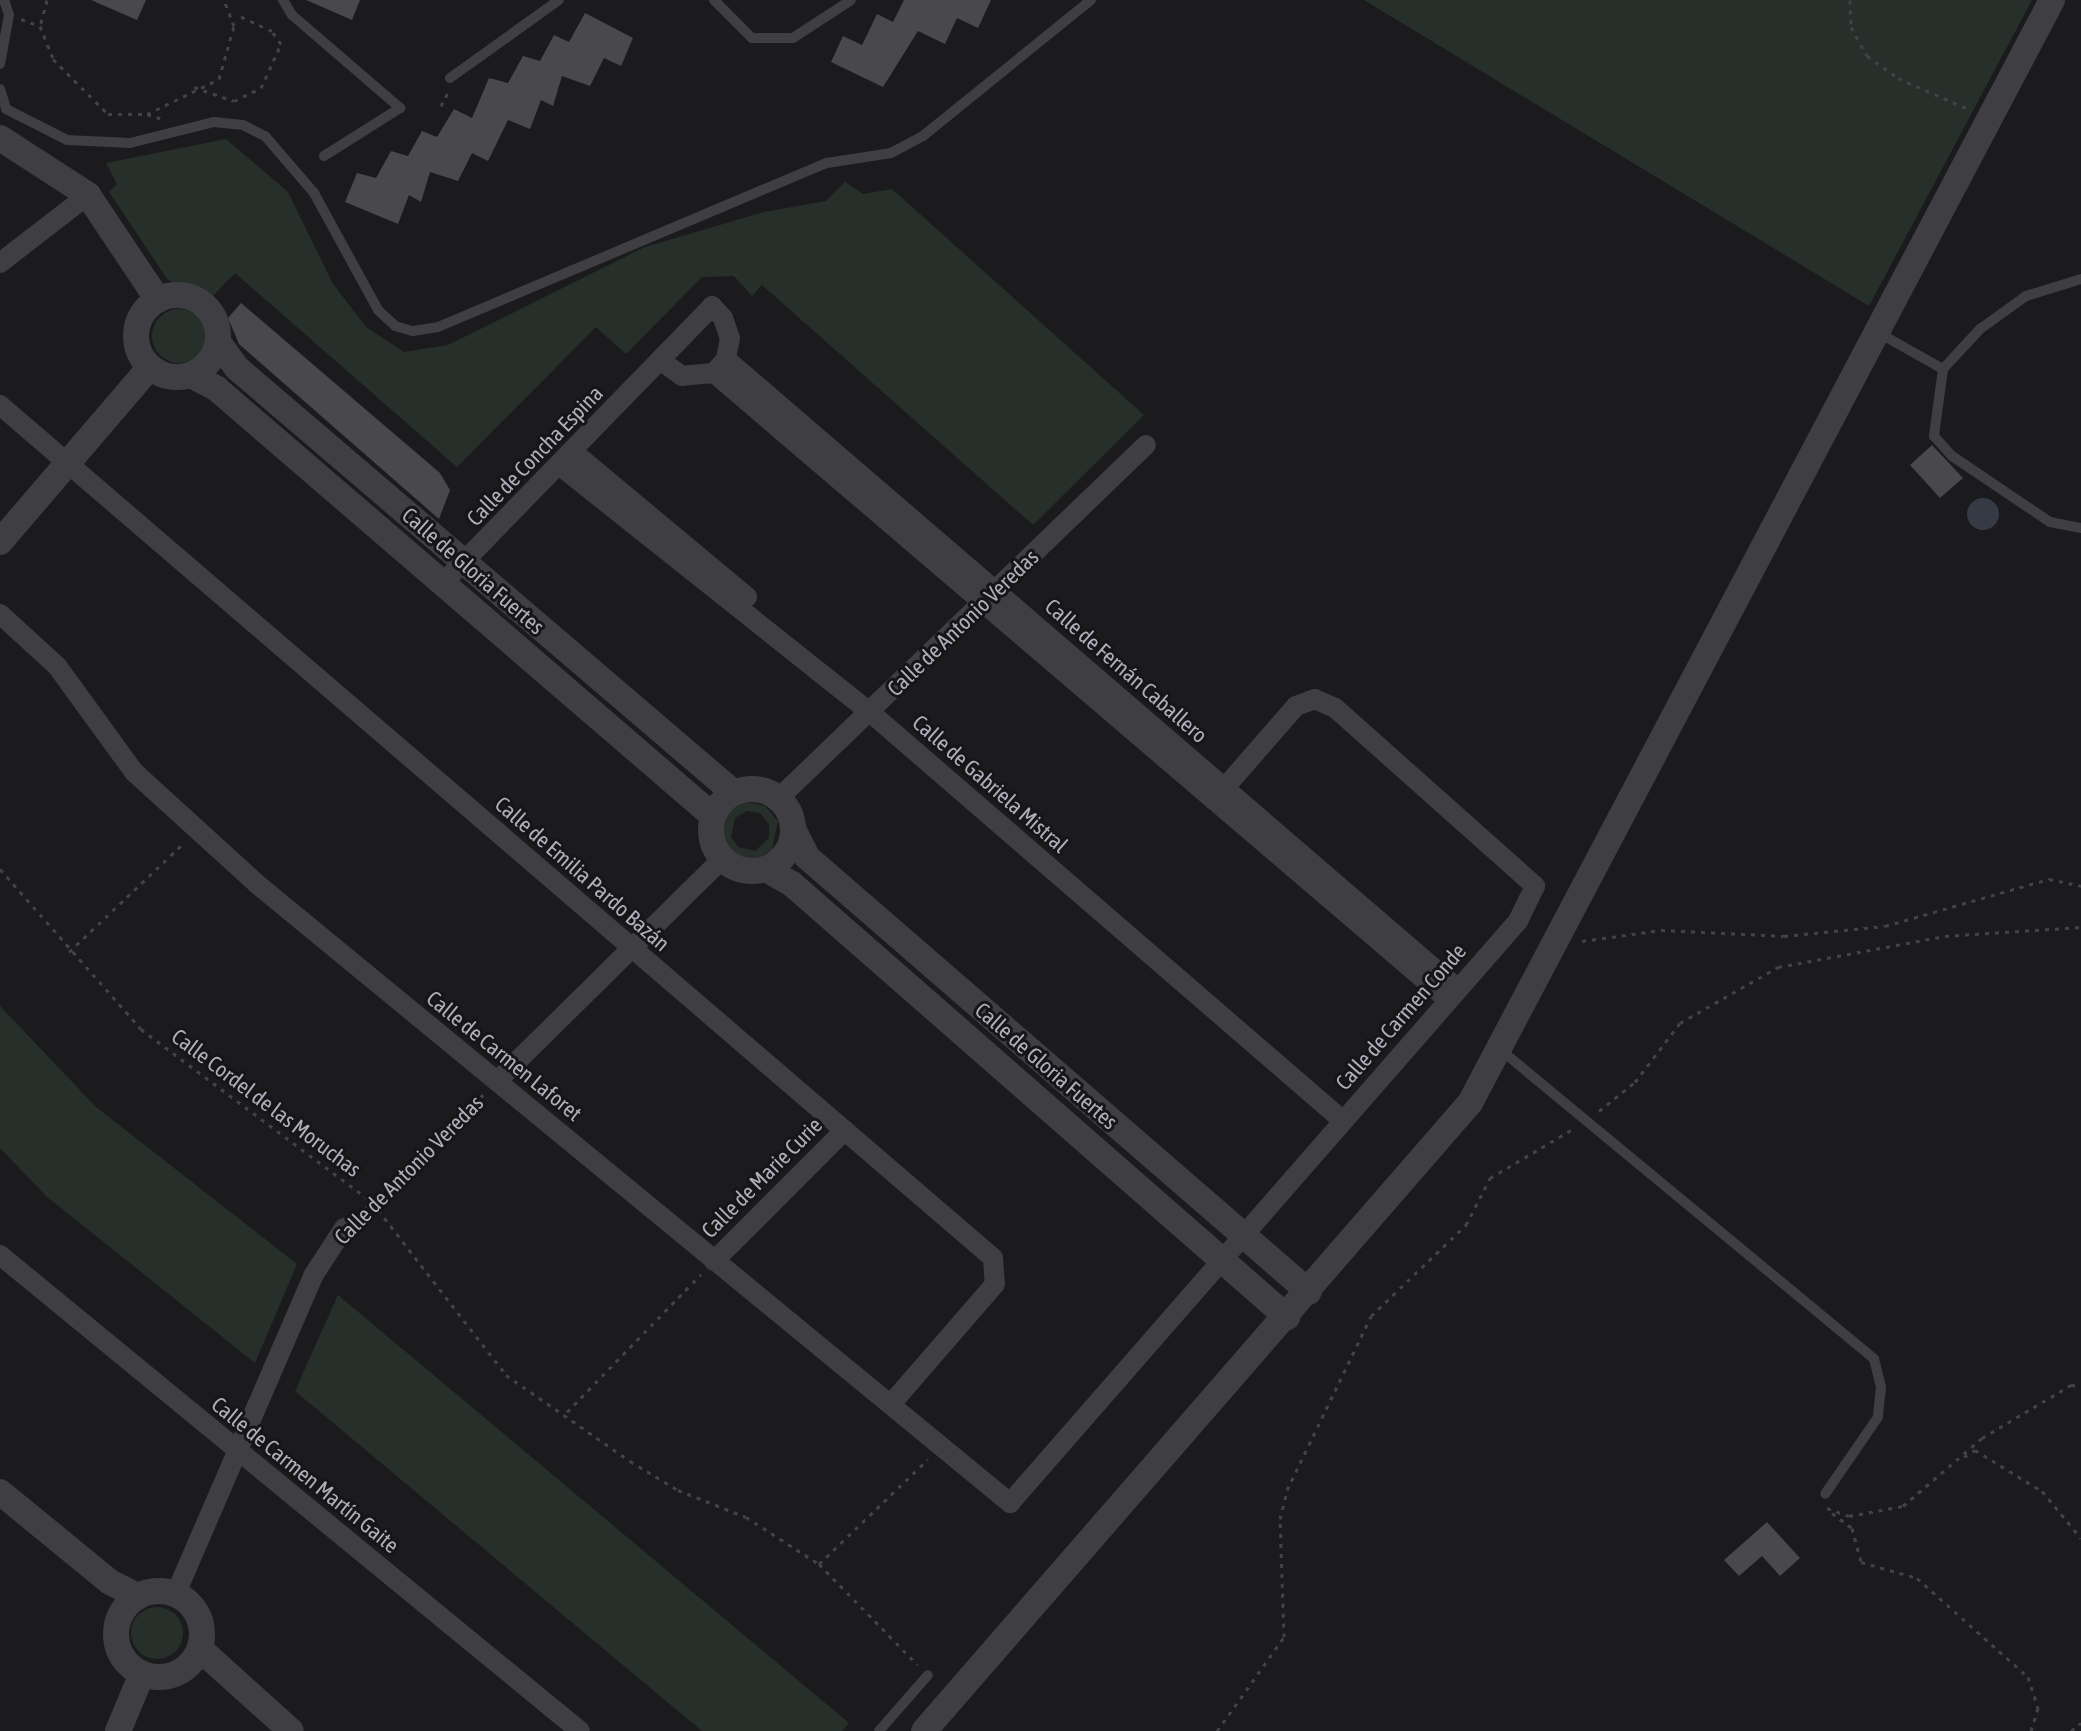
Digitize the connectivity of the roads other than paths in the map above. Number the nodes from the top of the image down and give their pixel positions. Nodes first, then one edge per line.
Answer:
1 (4, 0) edge
2 (283, 0) edge
3 (559, 0) edge
4 (714, 0) edge
5 (851, 0) edge
6 (1091, 0) edge
7 (2052, 0) edge
8 (0, 64) edge
9 (450, 78) dead end
10 (0, 89) edge
11 (0, 138) edge
12 (324, 156) dead end
13 (88, 195) junction
14 (0, 263) edge
15 (2081, 279) edge
16 (158, 300) junction
17 (1878, 332) junction
18 (218, 342) junction
19 (660, 360) junction
20 (720, 366) junction
21 (150, 367) junction
22 (1943, 369) junction
23 (191, 375) junction
24 (0, 405) edge
25 (0, 420) edge
26 (1146, 445) dead end
27 (566, 458) junction
28 (65, 468) junction
29 (2081, 528) edge
30 (0, 542) edge
31 (464, 563) junction
32 (443, 583) junction
33 (990, 597) junction
34 (0, 614) edge
35 (874, 710) junction
36 (734, 793) junction
37 (1219, 794) junction
38 (779, 798) junction
39 (713, 816) junction
40 (794, 831) junction
41 (722, 859) junction
42 (766, 869) junction
43 (626, 953) junction
44 (1452, 994) junction
45 (1502, 1051) junction
46 (497, 1081) junction
47 (1346, 1116) junction
48 (841, 1134) junction
49 (344, 1228) road end
50 (1242, 1236) junction
51 (0, 1255) edge
52 (1222, 1259) junction
53 (714, 1261) junction
54 (1309, 1292) junction
55 (1287, 1317) junction
56 (887, 1399) junction
57 (237, 1451) junction
58 (0, 1492) edge
59 (1825, 1494) road end
60 (1010, 1503) joint
61 (0, 1513) edge
62 (176, 1593) junction
63 (137, 1596) junction
64 (119, 1616) junction
65 (200, 1649) junction
66 (183, 1670) junction
67 (142, 1674) junction
68 (928, 1675) road end
69 (118, 1731) edge
70 (267, 1731) edge
71 (291, 1731) edge
72 (580, 1731) edge
73 (879, 1731) edge
74 (924, 1731) edge

1 - 8 lane
2 - 12 lane
3 - 9 lane
4 - 5 lane
6 - 10 lane
7 - 17 street
11 - 13 street
13 - 14 street
13 - 16 street
15 - 22 lane
16 - 18 street
16 - 21 street
17 - 22 lane
17 - 45 street
18 - 23 street
18 - 31 street, Calle de Gloria Fuertes
19 - 20 street
19 - 20 street, Calle de Concha Espina
19 - 27 street, Calle de Concha Espina
20 - 33 street, Calle de Fernán Caballero
21 - 23 street
21 - 28 street
22 - 29 lane
23 - 32 street, Calle de Gloria Fuertes
24 - 28 street, Calle de Emilia Pardo Bazán
25 - 28 street, Calle de Emilia Pardo Bazán
26 - 33 street, Calle de Antonio Veredas
27 - 31 street, Calle de Concha Espina
27 - 35 street, Calle de Gabriela Mistral
28 - 30 street
28 - 43 street, Calle de Emilia Pardo Bazán
31 - 32 street, Calle de Concha Espina
31 - 36 street, Calle de Gloria Fuertes
32 - 39 street, Calle de Gloria Fuertes
33 - 35 street, Calle de Antonio Veredas
33 - 37 street, Calle de Fernán Caballero
34 - 46 street, Calle de Carmen Laforet
35 - 38 street, Calle de Antonio Veredas
35 - 47 street, Calle de Gabriela Mistral
36 - 38 street
36 - 39 street
37 - 44 street, Calle de Fernán Caballero
37 - 44 street, Calle de Carmen Conde
38 - 40 street
39 - 41 street
40 - 42 street
40 - 50 street, Calle de Gloria Fuertes
41 - 42 street
41 - 43 street, Calle de Antonio Veredas
42 - 52 street, Calle de Gloria Fuertes
43 - 46 street, Calle de Antonio Veredas
43 - 48 street, Calle de Emilia Pardo Bazán
44 - 47 street, Calle de Carmen Conde
45 - 54 street
45 - 59 lane
46 - 53 street, Calle de Carmen Laforet
47 - 50 street, Calle de Carmen Conde
48 - 53 street, Calle de Marie Curie
48 - 56 street, Calle de Emilia Pardo Bazán
49 - 57 street, Calle de Antonio Veredas
50 - 52 street, Calle de Carmen Conde
50 - 54 street, Calle de Gloria Fuertes
51 - 57 street, Calle de Carmen Martín Gaite
52 - 55 street, Calle de Gloria Fuertes
52 - 60 street, Calle de Carmen Conde
53 - 56 street, Calle de Carmen Laforet
54 - 55 street
55 - 74 street
56 - 60 street, Calle de Carmen Laforet
57 - 62 street, Calle de Antonio Veredas
57 - 72 street, Calle de Carmen Martín Gaite
58 - 63 street
61 - 64 street
62 - 63 street
62 - 65 street
63 - 64 street
64 - 67 street
65 - 66 street
65 - 71 street
66 - 67 street
66 - 70 street
67 - 69 street
68 - 73 lane

